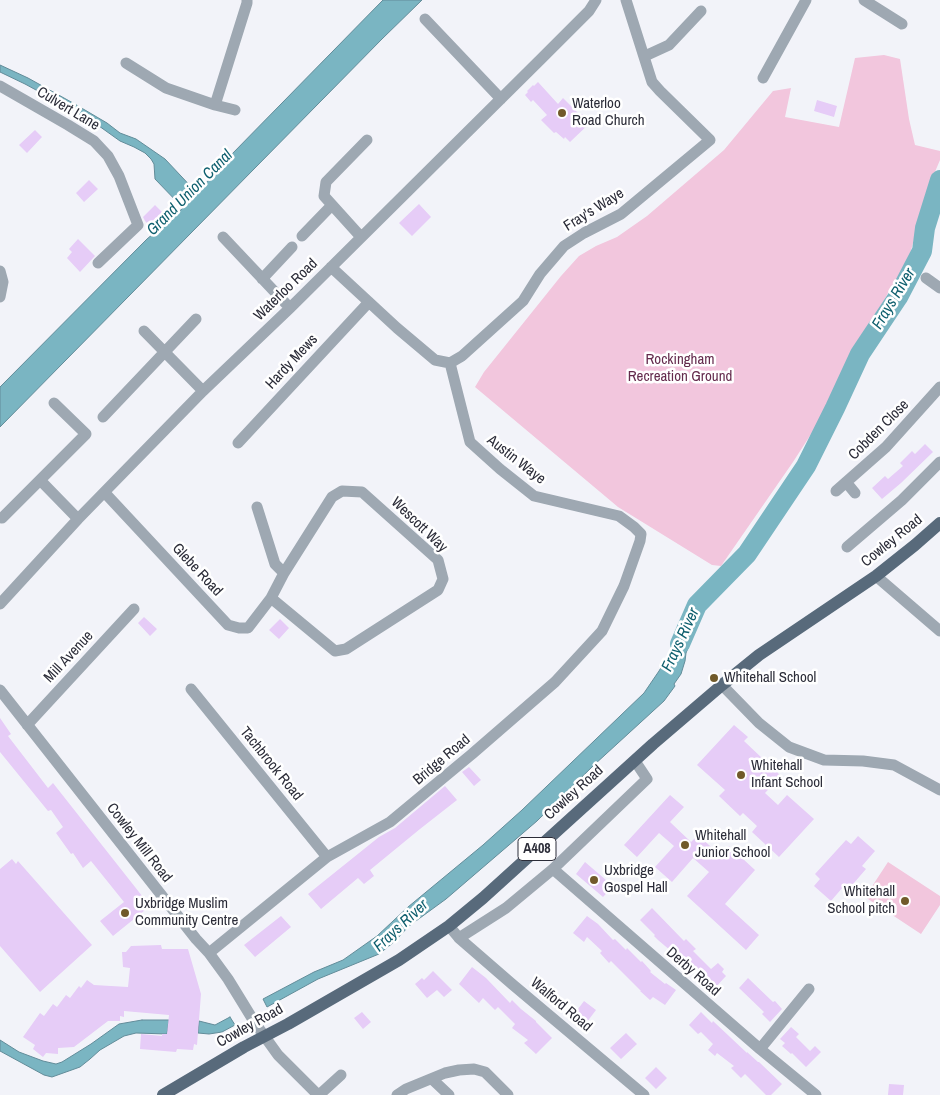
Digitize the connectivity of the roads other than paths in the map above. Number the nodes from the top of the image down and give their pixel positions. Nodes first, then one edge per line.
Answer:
1 (247, 0) edge
2 (596, 0) edge
3 (626, 0) edge
4 (806, 0) edge
5 (864, 0) edge
6 (702, 11) dead end
7 (425, 19) dead end
8 (902, 24) dead end
9 (645, 56) junction
10 (126, 63) dead end
11 (763, 78) dead end
12 (0, 86) edge
13 (501, 98) junction
14 (215, 105) junction
15 (234, 110) dead end
16 (367, 140) dead end
17 (332, 205) junction
18 (302, 236) dead end
19 (223, 237) dead end
20 (360, 237) junction
21 (292, 247) dead end
22 (98, 263) dead end
23 (331, 267) junction
24 (0, 272) edge
25 (262, 278) junction
26 (926, 278) dead end
27 (940, 288) edge
28 (0, 297) edge
29 (369, 302) junction
30 (290, 308) junction
31 (196, 319) dead end
32 (144, 331) dead end
33 (165, 352) junction
34 (450, 363) junction
35 (940, 388) edge
36 (203, 391) junction
37 (54, 403) dead end
38 (103, 417) dead end
39 (238, 443) dead end
40 (940, 462) edge
41 (40, 480) junction
42 (846, 482) junction
43 (836, 491) dead end
44 (105, 493) junction
45 (855, 493) dead end
46 (257, 507) dead end
47 (2, 518) dead end
48 (78, 519) junction
49 (940, 523) edge
50 (640, 541) joint
51 (847, 547) dead end
52 (284, 573) junction
53 (876, 576) junction
54 (271, 598) junction
55 (0, 604) edge
56 (134, 609) dead end
57 (940, 631) edge
58 (722, 685) junction
59 (190, 689) dead end
60 (0, 690) edge
61 (27, 725) junction
62 (634, 761) junction
63 (940, 790) edge
64 (327, 857) junction
65 (553, 869) junction
66 (449, 926) junction
67 (459, 938) junction
68 (209, 953) junction
69 (809, 989) dead end
70 (264, 1036) junction
71 (760, 1049) junction
72 (341, 1075) dead end
73 (432, 1079) junction
74 (163, 1095) edge
75 (318, 1095) edge
76 (397, 1095) edge
77 (449, 1095) edge
78 (508, 1095) edge
79 (644, 1095) edge
80 (816, 1095) edge

1 - 14 street
2 - 13 street, Waterloo Road
3 - 9 street, Fray's Waye
4 - 11 street
5 - 8 street
6 - 9 street
7 - 13 street
9 - 34 street, Fray's Waye
10 - 14 street
12 - 22 street, Culvert Lane
13 - 20 street, Waterloo Road
14 - 15 street
16 - 17 street
17 - 18 street
17 - 20 street
19 - 25 street
20 - 23 street, Waterloo Road
21 - 25 street
23 - 29 street
23 - 30 street, Waterloo Road
24 - 28 street
25 - 30 street
26 - 27 street
29 - 34 street
29 - 39 street, Hardy Mews
30 - 36 street, Waterloo Road
31 - 33 street
32 - 33 street
33 - 36 street
33 - 38 street
34 - 50 street, Austin Waye
35 - 42 street, Cobden Close
36 - 44 street, Waterloo Road
37 - 41 street
40 - 51 street
41 - 47 street
41 - 48 street
42 - 43 street, Cobden Close
42 - 45 street
44 - 48 street, Waterloo Road
44 - 54 street, Glebe Road
46 - 52 street
48 - 55 street, Waterloo Road
49 - 53 main road, Cowley Road / A408
50 - 64 street, Bridge Road
52 - 54 street, Wescott Way
52 - 54 street, Wescott Way
53 - 57 street
53 - 58 main road, Cowley Road / A408
56 - 61 street, Mill Avenue
58 - 62 main road, Cowley Road / A408
58 - 63 street
59 - 64 street, Tachbrook Road
60 - 61 street, Cowley Mill Road
61 - 68 street, Cowley Mill Road
62 - 65 street
62 - 66 main road, Cowley Road / A408
64 - 68 street, Bridge Road
65 - 67 street
65 - 71 street, Derby Road
66 - 67 street, Walford Road
66 - 70 main road, Cowley Road / A408
67 - 79 street, Walford Road
68 - 70 street, Cowley Mill Road
69 - 71 street
70 - 74 main road, Cowley Road / A408
70 - 75 street, Cowley Mill Road
71 - 80 street, Derby Road
72 - 75 street
73 - 76 street
73 - 77 street
73 - 78 street

